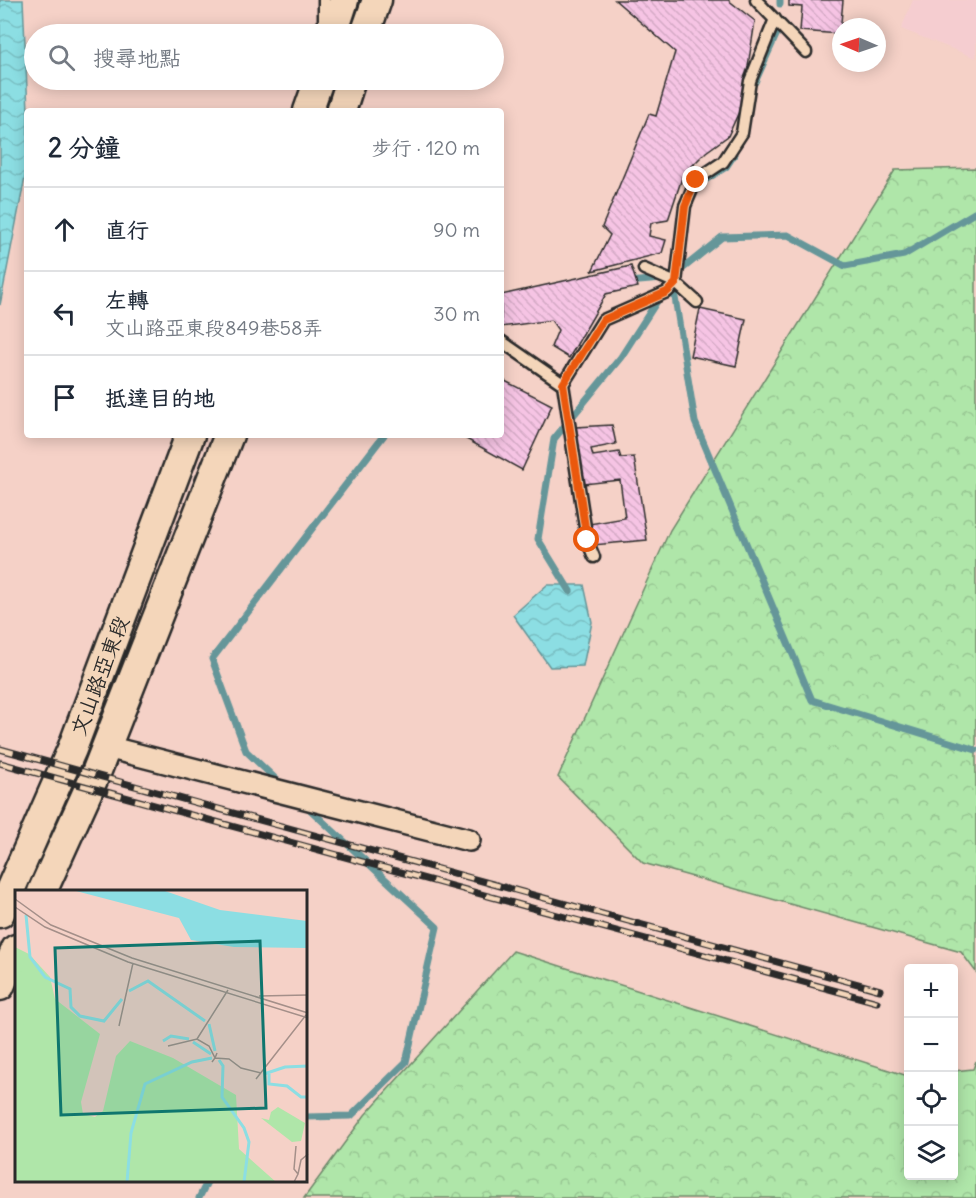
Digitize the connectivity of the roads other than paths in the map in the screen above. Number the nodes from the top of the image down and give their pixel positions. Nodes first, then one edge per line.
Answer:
1 (324, 0) edge
2 (344, 0) edge
3 (377, 0) edge
4 (756, 0) edge
5 (775, 19) junction
6 (324, 24) edge
7 (336, 24) edge
8 (369, 24) edge
9 (806, 52) dead end
10 (315, 90) edge
11 (347, 90) edge
12 (309, 108) edge
13 (341, 108) edge
14 (644, 269) dead end
15 (676, 283) junction
16 (697, 302) dead end
17 (504, 343) edge
18 (563, 384) junction
19 (189, 438) edge
20 (228, 438) edge
21 (594, 557) dead end
22 (107, 747) junction
23 (469, 840) dead end
24 (43, 890) edge
25 (0, 913) edge
26 (15, 951) edge
27 (0, 986) edge

1 - 6 lane
2 - 7 main road
3 - 8 main road
4 - 5 lane
5 - 9 lane
5 - 15 lane
10 - 12 main road
11 - 13 main road
14 - 15 lane
15 - 16 lane
15 - 18 lane
17 - 18 lane
18 - 21 lane
19 - 25 main road, 文山路亞東段
20 - 22 main road, 文山路亞東段
22 - 23 street
22 - 24 main road, 文山路亞東段
26 - 27 main road

